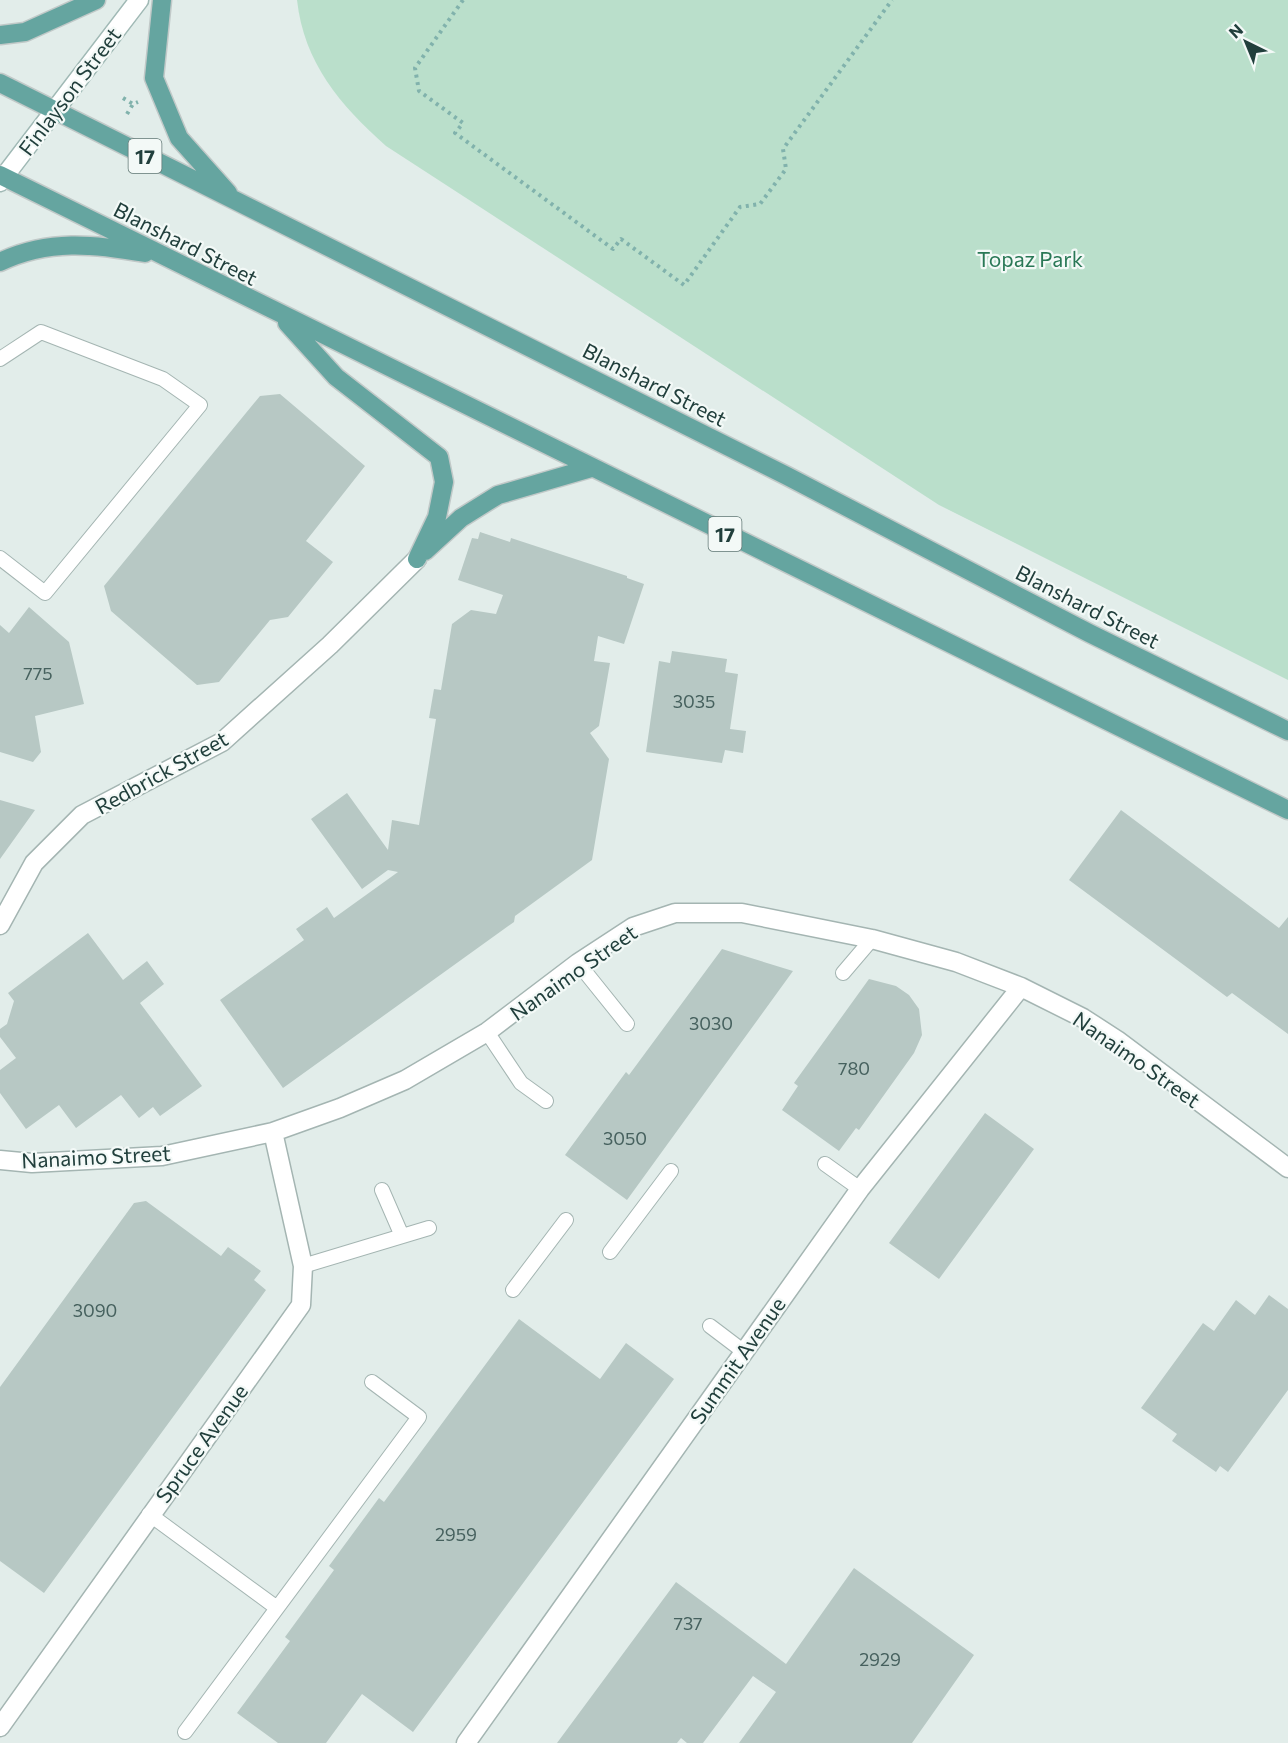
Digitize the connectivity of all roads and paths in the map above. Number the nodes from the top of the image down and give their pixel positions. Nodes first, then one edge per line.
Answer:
1 (96, 0) edge
2 (138, 0) edge
3 (162, 0) edge
4 (462, 0) edge
5 (892, 0) edge
6 (0, 35) edge
7 (0, 83) edge
8 (133, 104) dead end
9 (55, 111) junction
10 (128, 114) dead end
11 (1, 178) edge
12 (236, 201) junction
13 (163, 256) junction
14 (0, 262) edge
15 (282, 317) junction
16 (0, 359) edge
17 (591, 468) junction
18 (0, 558) edge
19 (417, 559) junction
20 (1288, 731) edge
21 (1288, 810) edge
22 (0, 925) edge
23 (872, 939) junction
24 (578, 963) junction
25 (843, 973) dead end
26 (1021, 987) junction
27 (627, 1024) dead end
28 (487, 1032) junction
29 (546, 1101) dead end
30 (273, 1132) junction
31 (0, 1160) edge
32 (825, 1164) dead end
33 (1288, 1168) edge
34 (671, 1171) dead end
35 (860, 1189) junction
36 (382, 1190) dead end
37 (566, 1220) dead end
38 (429, 1228) dead end
39 (402, 1236) junction
40 (610, 1252) dead end
41 (303, 1266) junction
42 (513, 1290) dead end
43 (710, 1326) dead end
44 (743, 1351) junction
45 (372, 1382) dead end
46 (149, 1514) junction
47 (277, 1608) junction
48 (0, 1727) edge
49 (185, 1732) dead end
50 (466, 1743) edge

1 - 6 main road
2 - 9 street, Finlayson Street
3 - 12 main road
4 - 5 path
7 - 9 main road, Blanshard Street / 17
8 - 10 path
9 - 11 street, Finlayson Street
9 - 12 main road, Blanshard Street / 17
11 - 13 main road, Blanshard Street / 17
12 - 20 main road, Blanshard Street / 17
13 - 14 main road
13 - 15 main road, Blanshard Street / 17
15 - 17 main road, Blanshard Street / 17
15 - 19 main road
16 - 18 lane
17 - 19 main road
17 - 21 main road, Blanshard Street / 17
19 - 22 street, Redbrick Street
23 - 24 street, Nanaimo Street
23 - 25 lane
23 - 26 street, Nanaimo Street
24 - 27 lane
24 - 28 street, Nanaimo Street
26 - 33 street, Nanaimo Street
26 - 35 street, Summit Avenue
28 - 29 lane
28 - 30 street, Nanaimo Street
30 - 31 street, Nanaimo Street
30 - 41 street, Spruce Avenue
32 - 35 lane
34 - 40 lane
35 - 44 street, Summit Avenue
36 - 39 lane
37 - 42 lane
38 - 39 lane
39 - 41 lane
41 - 46 street, Spruce Avenue
43 - 44 lane
44 - 50 street, Summit Avenue
45 - 47 lane
46 - 47 lane
46 - 48 street, Spruce Avenue
47 - 49 lane

